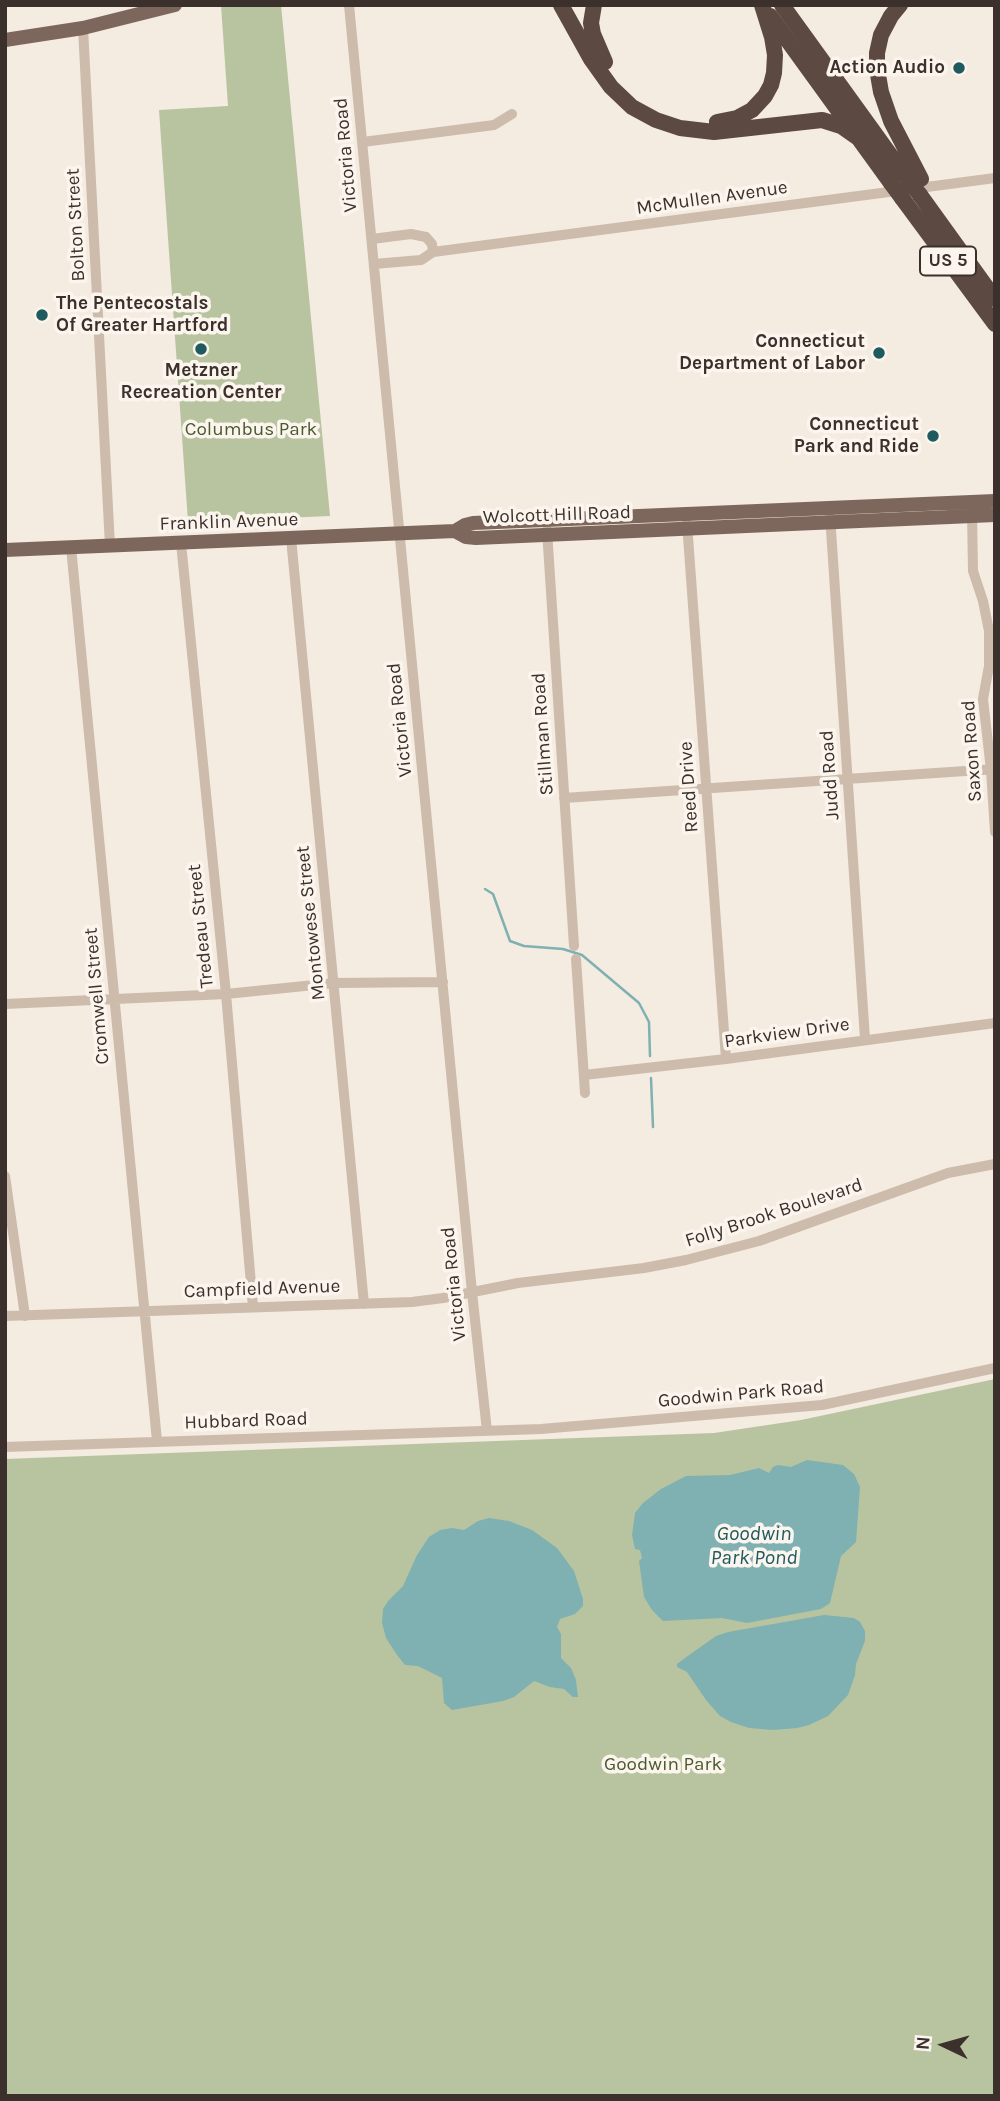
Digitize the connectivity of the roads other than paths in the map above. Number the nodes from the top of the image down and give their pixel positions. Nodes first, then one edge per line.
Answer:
1 (176, 5) edge
2 (349, 5) edge
3 (561, 5) edge
4 (594, 5) edge
5 (762, 5) edge
6 (782, 5) edge
7 (900, 5) edge
8 (83, 28) junction
9 (5, 40) edge
10 (512, 114) dead end
11 (861, 140) junction
12 (363, 142) junction
13 (995, 178) edge
14 (920, 187) junction
15 (372, 240) junction
16 (433, 253) junction
17 (374, 264) junction
18 (995, 299) edge
19 (995, 324) edge
20 (995, 501) edge
21 (972, 509) junction
22 (830, 515) junction
23 (995, 515) edge
24 (687, 521) junction
25 (547, 527) junction
26 (455, 531) joint
27 (399, 534) junction
28 (291, 538) junction
29 (181, 543) junction
30 (110, 546) junction
31 (71, 547) junction
32 (5, 550) edge
33 (993, 770) edge
34 (848, 780) junction
35 (707, 788) junction
36 (564, 798) junction
37 (995, 832) edge
38 (574, 946) dead end
39 (576, 959) dead end
40 (443, 982) junction
41 (334, 983) junction
42 (226, 994) junction
43 (115, 998) junction
44 (5, 1004) edge
45 (995, 1023) edge
46 (865, 1039) junction
47 (726, 1059) junction
48 (584, 1075) junction
49 (585, 1093) dead end
50 (995, 1164) edge
51 (5, 1176) edge
52 (517, 1283) joint
53 (471, 1292) junction
54 (364, 1304) junction
55 (253, 1307) junction
56 (144, 1311) junction
57 (25, 1315) junction
58 (5, 1316) edge
59 (995, 1368) edge
60 (487, 1431) junction
61 (157, 1441) junction
62 (5, 1447) edge

1 - 8 main road
2 - 12 street, Victoria Road
3 - 11 highway
4 - 5 highway
5 - 11 highway, US 5
6 - 14 highway, US 5
7 - 14 highway
8 - 9 main road
8 - 30 street, Bolton Street
10 - 12 street
11 - 19 highway, US 5, bridge
12 - 15 street, Victoria Road
13 - 16 street, McMullen Avenue
14 - 18 highway, US 5
15 - 16 street
15 - 17 street, Victoria Road
16 - 17 street, McMullen Avenue
17 - 27 street, Victoria Road
20 - 21 main road, Wolcott Hill Road
21 - 22 main road, Wolcott Hill Road
21 - 23 main road, Wolcott Hill Road
21 - 33 street, Saxon Road
22 - 24 main road, Wolcott Hill Road
22 - 34 street, Judd Road
24 - 25 main road, Wolcott Hill Road
24 - 35 street, Reed Drive
25 - 26 main road, Wolcott Hill Road
25 - 36 street, Stillman Road
26 - 27 main road, Franklin Avenue
27 - 28 main road, Franklin Avenue
27 - 40 street, Victoria Road
28 - 29 main road, Franklin Avenue
28 - 41 street, Montowese Street
29 - 30 main road, Franklin Avenue
29 - 42 street, Tredeau Street
30 - 31 main road, Franklin Avenue
31 - 32 main road, Franklin Avenue
31 - 43 street, Cromwell Street
33 - 34 street
33 - 37 street, Saxon Road
34 - 35 street
34 - 46 street, Judd Road
35 - 36 street
35 - 47 street, Reed Drive
36 - 38 street, Stillman Road
39 - 48 street
40 - 41 street
40 - 53 street, Victoria Road
41 - 42 street
41 - 54 street, Montowese Street
42 - 43 street
42 - 55 street, Tredeau Street
43 - 44 street
43 - 56 street, Cromwell Street
45 - 46 street, Parkview Drive
46 - 47 street, Parkview Drive
47 - 48 street, Parkview Drive
48 - 49 street
50 - 52 street, Folly Brook Boulevard
51 - 57 street
52 - 53 street, Campfield Avenue
53 - 54 street, Campfield Avenue
53 - 60 street, Victoria Road
54 - 55 street, Campfield Avenue
55 - 56 street, Campfield Avenue
56 - 57 street, Campfield Avenue
56 - 61 street, Cromwell Street
57 - 58 street, Campfield Avenue
59 - 60 street, Goodwin Park Road
60 - 61 street, Hubbard Road
61 - 62 street, Hubbard Road

